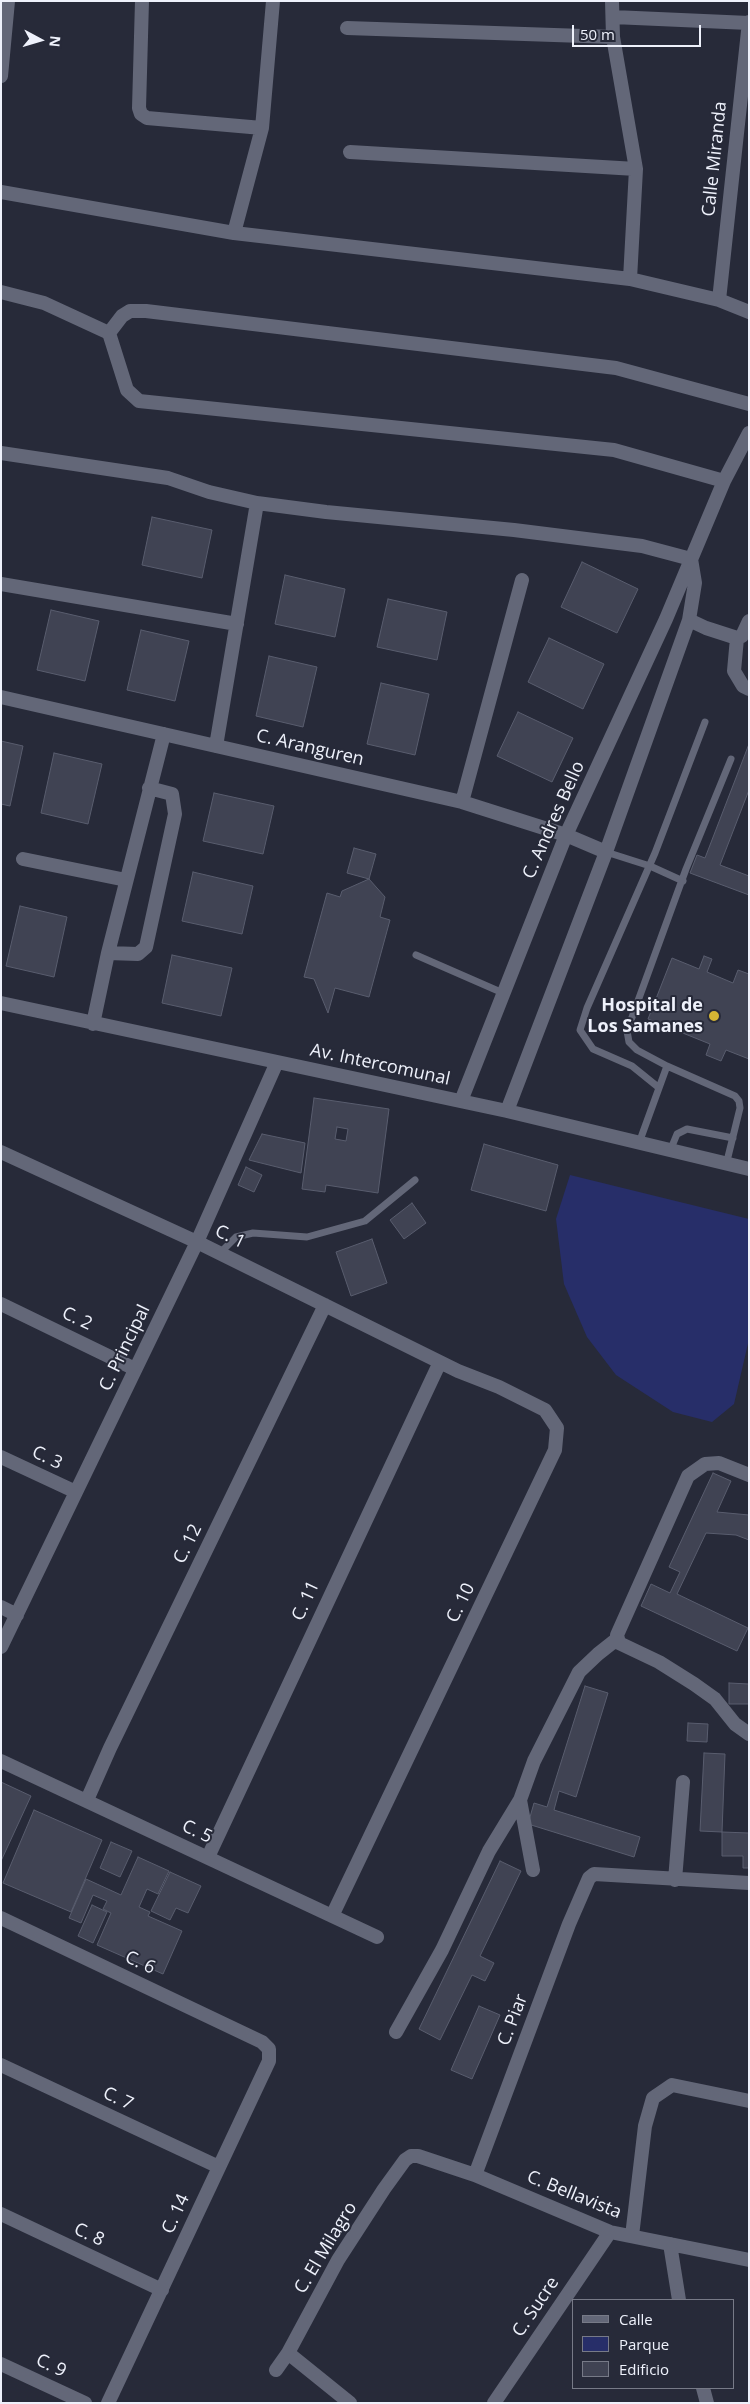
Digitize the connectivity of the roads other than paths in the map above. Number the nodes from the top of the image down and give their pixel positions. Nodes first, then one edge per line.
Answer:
1 (8, 1) edge
2 (142, 1) edge
3 (273, 1) edge
4 (612, 1) edge
5 (613, 18) junction
6 (749, 22) edge
7 (347, 28) dead end
8 (613, 37) junction
9 (1, 76) edge
10 (262, 128) junction
11 (350, 152) dead end
12 (636, 169) junction
13 (1, 192) edge
14 (234, 233) junction
15 (630, 279) junction
16 (1, 292) edge
17 (719, 300) junction
18 (749, 312) edge
19 (109, 333) junction
20 (749, 404) edge
21 (749, 433) edge
22 (1, 453) edge
23 (724, 481) junction
24 (257, 503) junction
25 (692, 559) junction
26 (522, 580) dead end
27 (1, 584) edge
28 (689, 620) junction
29 (749, 621) edge
30 (237, 624) junction
31 (737, 638) junction
32 (749, 689) edge
33 (1, 697) edge
34 (705, 722) dead end
35 (164, 734) junction
36 (216, 746) junction
37 (731, 758) dead end
38 (149, 788) junction
39 (462, 802) junction
40 (566, 836) junction
41 (606, 852) junction
42 (23, 859) dead end
43 (650, 866) junction
44 (126, 880) junction
45 (682, 881) junction
46 (108, 953) junction
47 (416, 955) dead end
48 (503, 993) junction
49 (1, 1003) edge
50 (93, 1024) junction
51 (277, 1062) junction
52 (667, 1066) junction
53 (658, 1087) junction
54 (461, 1101) junction
55 (507, 1111) junction
56 (733, 1138) junction
57 (639, 1144) junction
58 (670, 1151) junction
59 (1, 1152) edge
60 (726, 1165) junction
61 (749, 1169) edge
62 (415, 1180) dead end
63 (197, 1242) junction
64 (220, 1253) junction
65 (1, 1304) edge
66 (326, 1305) junction
67 (440, 1362) junction
68 (135, 1369) junction
69 (1, 1456) edge
70 (749, 1475) edge
71 (76, 1492) junction
72 (1, 1607) edge
73 (17, 1615) junction
74 (617, 1639) junction
75 (1, 1647) edge
76 (749, 1734) edge
77 (1, 1761) edge
78 (683, 1782) dead end
79 (88, 1800) junction
80 (520, 1800) junction
81 (208, 1857) junction
82 (533, 1870) dead end
83 (675, 1880) junction
84 (749, 1883) edge
85 (332, 1916) junction
86 (1, 1918) edge
87 (377, 1937) dead end
88 (396, 2032) dead end
89 (262, 2042) joint
90 (1, 2065) edge
91 (749, 2101) edge
92 (418, 2156) joint
93 (218, 2167) junction
94 (475, 2175) junction
95 (1, 2214) edge
96 (610, 2232) junction
97 (632, 2236) junction
98 (670, 2244) junction
99 (749, 2260) edge
100 (162, 2290) junction
101 (679, 2299) edge
102 (288, 2353) junction
103 (1, 2364) edge
104 (276, 2370) dead end
105 (703, 2389) edge
106 (85, 2403) edge
107 (108, 2403) edge
108 (350, 2403) edge
109 (494, 2403) edge
110 (707, 2403) edge

1 - 9 street
2 - 10 street
3 - 10 street
4 - 5 street
5 - 6 street
5 - 8 street
6 - 17 street, Calle Miranda
7 - 8 street
8 - 12 street
10 - 14 street
11 - 12 street
12 - 15 street
13 - 14 street
14 - 15 street
15 - 17 street
16 - 19 street
17 - 18 street
19 - 20 street
19 - 23 street
21 - 23 street, C. Andres Bello
22 - 24 street
23 - 25 street, C. Andres Bello
24 - 25 street
24 - 30 street
25 - 28 street, C. Andres Bello
25 - 40 street, C. Andres Bello
26 - 39 street
27 - 30 street
28 - 31 street
28 - 41 street, C. Andres Bello
29 - 31 street
30 - 36 street
31 - 32 street
33 - 35 street, C. Aranguren
34 - 43 lane
35 - 36 street, C. Aranguren
35 - 38 street
36 - 39 street, C. Aranguren
37 - 45 lane
38 - 44 street
38 - 46 street
39 - 40 street, C. Aranguren
40 - 41 street, C. Aranguren
40 - 48 street, C. Andres Bello
41 - 43 lane
41 - 55 street, C. Andres Bello
42 - 44 street
43 - 45 lane
43 - 53 lane
44 - 46 street
45 - 52 lane
46 - 50 street
47 - 48 lane
48 - 54 street, C. Andres Bello
49 - 50 street, Av. Intercomunal
50 - 51 street, Av. Intercomunal
51 - 54 street, Av. Intercomunal
51 - 63 street, C. Principal
52 - 53 lane
52 - 56 lane
53 - 57 lane
54 - 55 street, Av. Intercomunal
55 - 57 street, Av. Intercomunal
56 - 58 lane
56 - 60 lane
57 - 58 street, Av. Intercomunal
58 - 60 street, Av. Intercomunal
59 - 63 street, C. 1
60 - 61 street, Av. Intercomunal
62 - 64 lane
63 - 64 street, C. 1
63 - 68 street, C. Principal
64 - 66 street, C. 1
65 - 68 street, C. 2
66 - 67 street, C. 1
66 - 79 street, C. 12
67 - 81 street, C. 11
67 - 85 street, C. 10
68 - 71 street, C. Principal
69 - 71 street, C. 3
70 - 74 street
71 - 73 street, C. Principal
72 - 73 street
73 - 75 street, C. Principal
74 - 76 street
74 - 80 street
77 - 79 street, C. 5
78 - 83 street
79 - 81 street, C. 5
80 - 82 street
80 - 88 street
81 - 85 street, C. 5
83 - 84 street
83 - 94 street, C. Piar
85 - 87 street, C. 5
86 - 89 street, C. 6
89 - 93 street, C. 14
90 - 93 street, C. 7
91 - 97 street
92 - 94 street, C. Bellavista
92 - 102 street, C. El Milagro
93 - 100 street, C. 14
94 - 96 street, C. Bellavista
95 - 100 street, C. 8
96 - 97 street, C. Bellavista
96 - 109 street, C. Sucre
97 - 98 street, C. Bellavista
98 - 99 street, C. Bellavista
98 - 101 street
100 - 107 street, C. 14
102 - 104 street, C. El Milagro
102 - 108 street
103 - 106 street, C. 9
105 - 110 street

